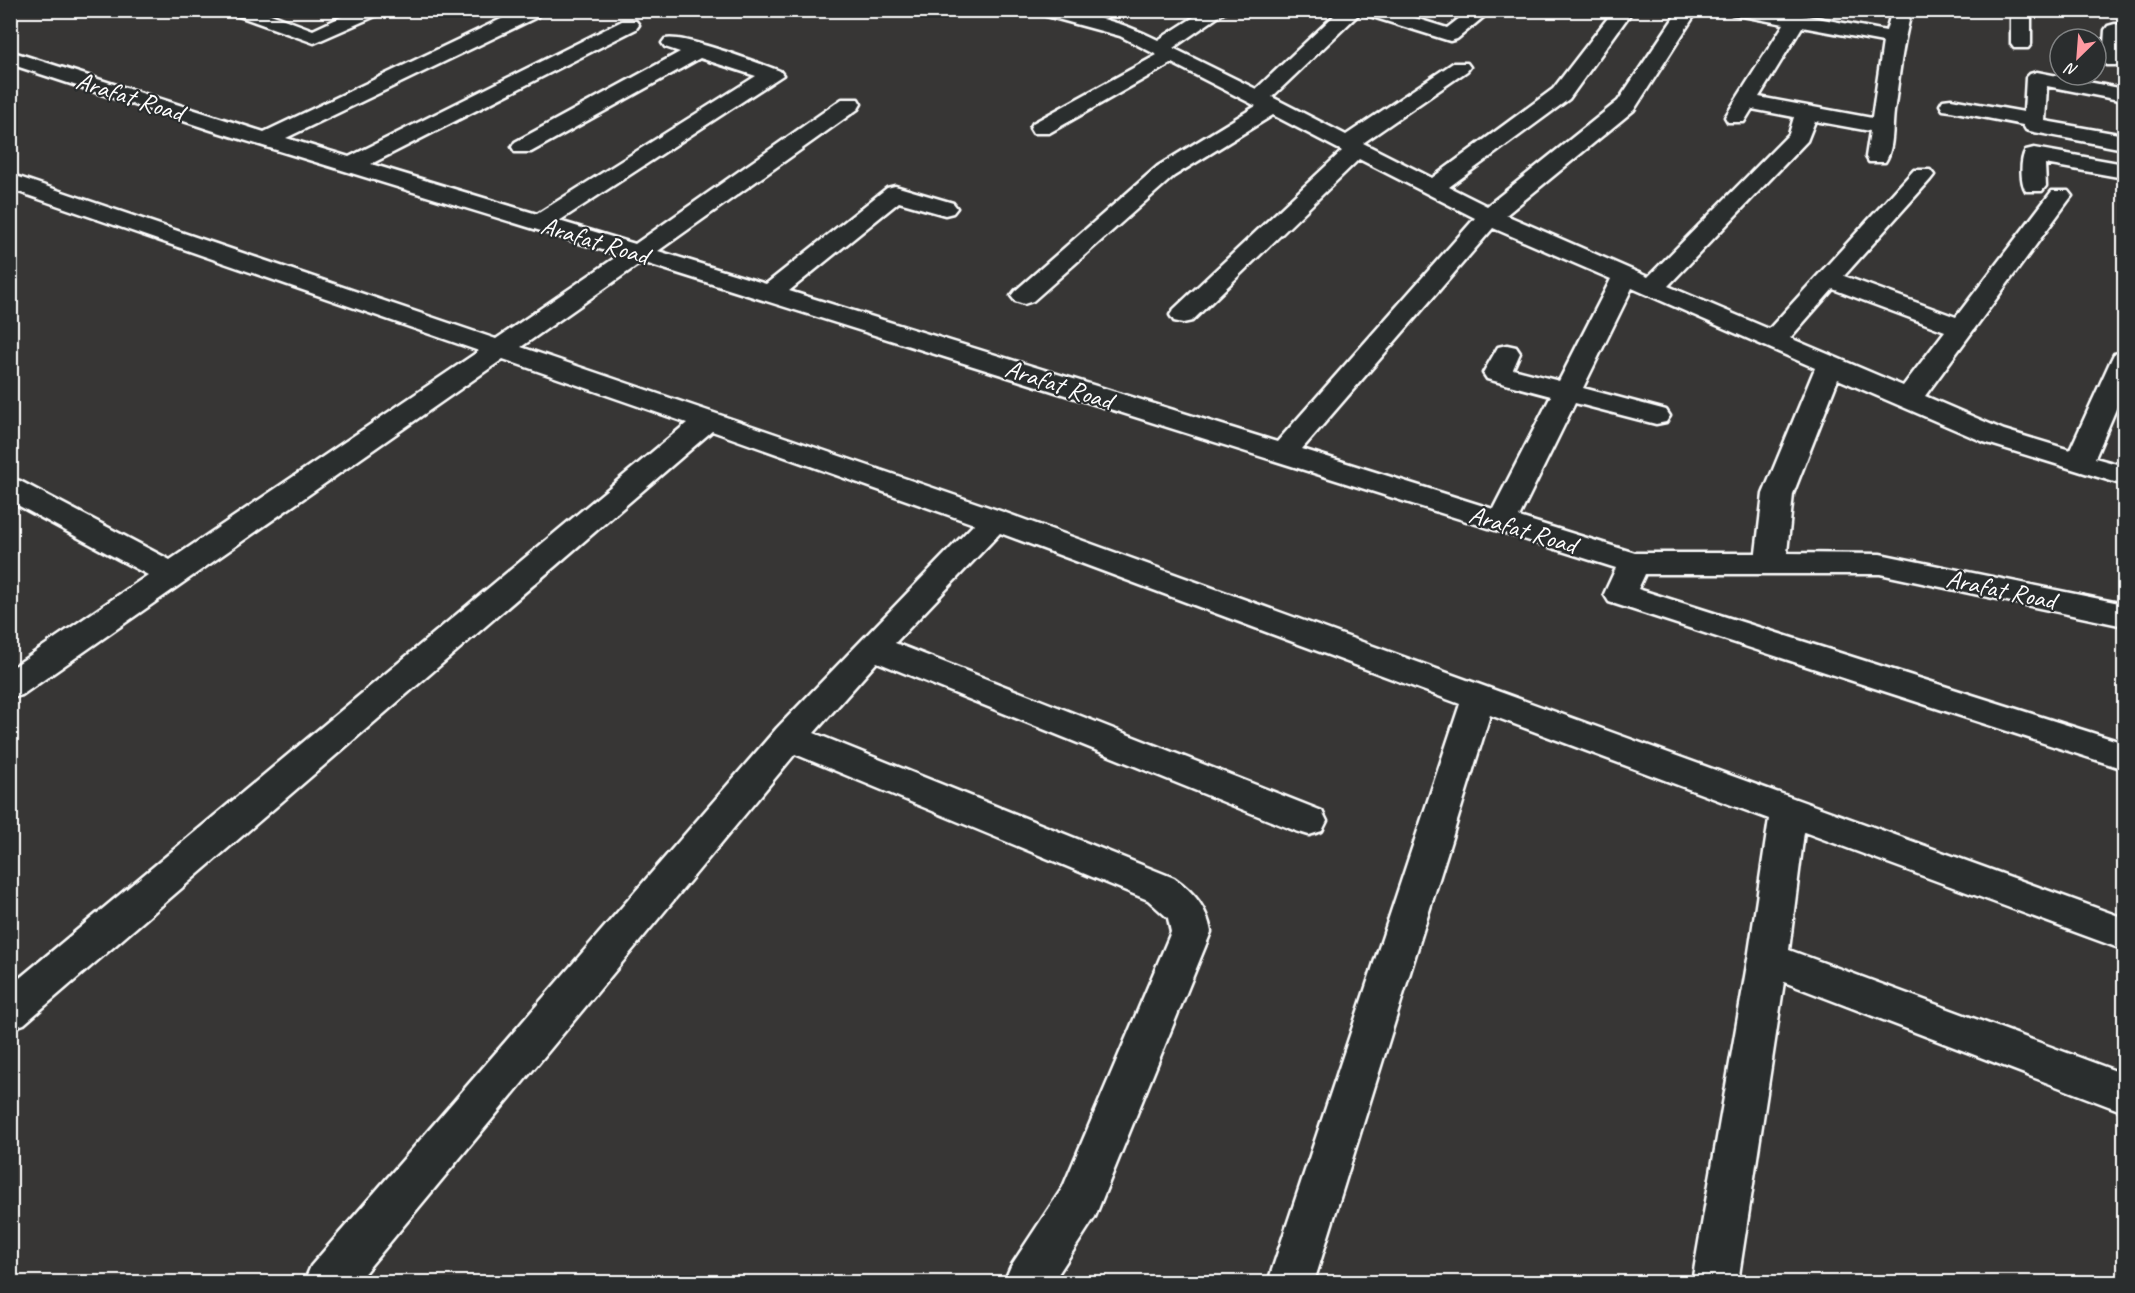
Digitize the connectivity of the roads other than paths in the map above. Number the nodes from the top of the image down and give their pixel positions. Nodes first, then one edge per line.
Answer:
1 (240, 10) edge
2 (373, 10) edge
3 (1046, 10) edge
4 (1219, 10) edge
5 (1352, 10) edge
6 (1367, 10) edge
7 (1483, 10) edge
8 (1624, 10) edge
9 (1689, 10) edge
10 (1902, 10) edge
11 (2022, 10) edge
12 (1741, 11) edge
13 (530, 13) dead end
14 (1077, 14) edge
15 (1796, 21) junction
16 (629, 25) dead end
17 (2124, 32) edge
18 (1894, 38) junction
19 (672, 43) dead end
20 (2021, 44) dead end
21 (698, 51) junction
22 (1166, 51) junction
23 (10, 57) edge
24 (2113, 61) dead end
25 (1460, 67) dead end
26 (2124, 95) edge
27 (1265, 102) junction
28 (850, 104) dead end
29 (1951, 105) dead end
30 (1806, 113) junction
31 (2034, 120) junction
32 (1882, 127) junction
33 (1041, 128) dead end
34 (267, 139) junction
35 (2124, 142) edge
36 (523, 147) dead end
37 (1352, 147) junction
38 (1877, 157) dead end
39 (352, 165) junction
40 (2124, 171) edge
41 (1922, 175) dead end
42 (10, 181) edge
43 (2034, 186) dead end
44 (1433, 188) junction
45 (2060, 196) dead end
46 (945, 208) dead end
47 (1489, 217) junction
48 (540, 223) junction
49 (639, 253) junction
50 (1626, 277) junction
51 (1828, 279) junction
52 (1652, 288) junction
53 (771, 293) junction
54 (1024, 296) dead end
55 (1183, 315) dead end
56 (1961, 328) junction
57 (1773, 340) junction
58 (501, 348) junction
59 (1507, 353) dead end
60 (2124, 360) edge
61 (1830, 365) junction
62 (1567, 392) junction
63 (1908, 399) junction
64 (1656, 416) dead end
65 (708, 420) junction
66 (1282, 454) junction
67 (2079, 462) junction
68 (2124, 476) edge
69 (10, 488) edge
70 (995, 520) junction
71 (1501, 522) junction
72 (1634, 563) junction
73 (1770, 563) junction
74 (171, 574) junction
75 (2124, 615) edge
76 (872, 647) junction
77 (10, 686) edge
78 (1479, 698) junction
79 (789, 737) junction
80 (2124, 756) edge
81 (1789, 810) junction
82 (1309, 821) dead end
83 (2124, 934) edge
84 (1768, 959) junction
85 (10, 1011) edge
86 (2124, 1094) edge
87 (327, 1282) edge
88 (1027, 1282) edge
89 (1291, 1282) edge
90 (1715, 1282) edge

1 - 2 street
3 - 14 street
4 - 22 street
5 - 27 street
6 - 7 street
8 - 44 street
9 - 47 street
10 - 18 street
11 - 20 street
12 - 15 street
13 - 34 street
14 - 22 street
15 - 18 street
15 - 30 street
16 - 39 street
17 - 24 street
18 - 32 street
19 - 21 street
21 - 36 street
21 - 48 street
22 - 27 street
22 - 33 street
23 - 34 street, Arafat Road
25 - 37 street
26 - 31 street
27 - 37 street
27 - 54 street
28 - 49 street
29 - 31 street
30 - 32 street
30 - 52 street
31 - 35 street
32 - 38 street
34 - 39 street, Arafat Road
37 - 44 street
37 - 55 street
39 - 48 street, Arafat Road
40 - 43 street
41 - 51 street
42 - 58 street
44 - 47 street
45 - 56 street
46 - 53 street
47 - 50 street
47 - 66 street
48 - 49 street, Arafat Road
49 - 53 street, Arafat Road
49 - 58 street
50 - 52 street
50 - 62 street
51 - 56 street
51 - 57 street
52 - 57 street
53 - 66 street, Arafat Road
56 - 63 street
57 - 61 street
58 - 65 street
58 - 74 street
59 - 62 street
60 - 67 street
61 - 63 street
61 - 73 street
62 - 64 street
62 - 71 street
63 - 67 street
65 - 70 street
65 - 85 street
66 - 71 street, Arafat Road
67 - 68 street
69 - 74 street
70 - 76 street
70 - 78 street
71 - 72 street, Arafat Road
72 - 73 street, Arafat Road
72 - 80 street
73 - 75 street, Arafat Road
74 - 77 street
76 - 79 street
76 - 82 street
78 - 81 street
78 - 89 street
79 - 87 street
79 - 88 street
81 - 83 street
81 - 84 street
84 - 86 street
84 - 90 street

